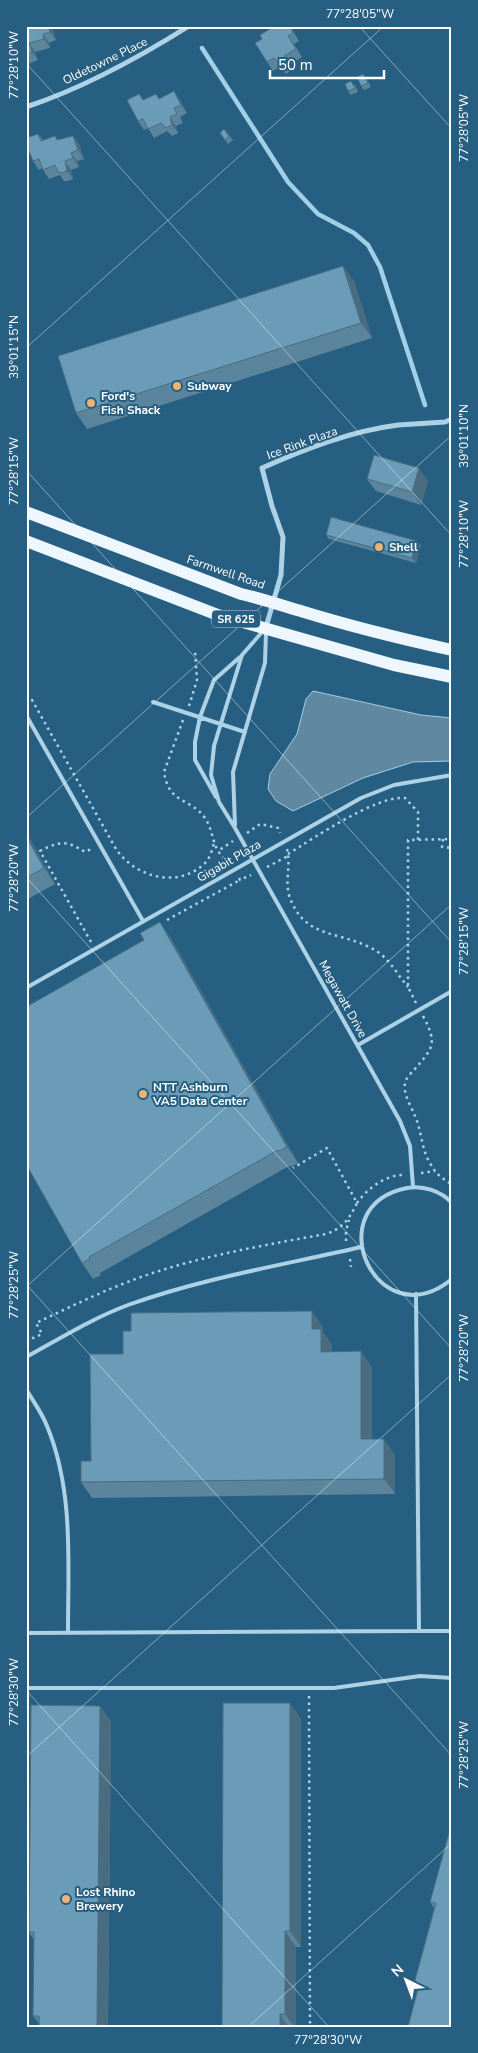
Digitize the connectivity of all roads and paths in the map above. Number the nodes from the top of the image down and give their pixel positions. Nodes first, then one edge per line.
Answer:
1 (190, 26) edge
2 (26, 107) edge
3 (452, 419) edge
4 (26, 512) edge
5 (26, 541) edge
6 (273, 602) junction
7 (266, 627) junction
8 (452, 650) edge
9 (242, 655) junction
10 (452, 677) edge
11 (153, 702) dead end
12 (26, 704) edge
13 (26, 715) edge
14 (200, 718) junction
15 (221, 724) junction
16 (245, 732) junction
17 (452, 775) edge
18 (219, 802) junction
19 (235, 828) junction
20 (240, 837) junction
21 (443, 839) junction
22 (452, 839) edge
23 (111, 840) junction
24 (418, 840) junction
25 (283, 841) junction
26 (214, 843) dead end
27 (100, 845) junction
28 (452, 848) edge
29 (288, 855) junction
30 (253, 859) junction
31 (233, 870) junction
32 (260, 871) junction
33 (240, 880) junction
34 (166, 921) dead end
35 (143, 922) junction
36 (95, 949) junction
37 (408, 987) junction
38 (26, 988) edge
39 (452, 991) edge
40 (419, 1010) junction
41 (358, 1045) junction
42 (293, 1168) dead end
43 (435, 1171) junction
44 (412, 1174) junction
45 (452, 1184) edge
46 (413, 1187) junction
47 (452, 1202) edge
48 (357, 1203) junction
49 (361, 1247) junction
50 (452, 1279) edge
51 (416, 1294) junction
52 (26, 1341) edge
53 (26, 1357) edge
54 (26, 1389) edge
55 (419, 1631) junction
56 (452, 1631) edge
57 (68, 1632) junction
58 (26, 1633) edge
59 (452, 1678) edge
60 (26, 1688) edge
61 (308, 1688) junction
62 (26, 1827) edge
63 (30, 1875) edge
64 (310, 2027) edge

1 - 2 street, Oldetowne Place
3 - 6 street, Ice Rink Plaza
4 - 6 main road, Farmwell Road / SR 625
5 - 7 main road, SR 625
6 - 7 street, Ice Rink Plaza
6 - 8 main road, Farmwell Road / SR 625
7 - 9 lane
7 - 10 main road, SR 625
7 - 16 lane
9 - 14 lane
9 - 15 lane
11 - 14 lane
12 - 23 path
13 - 27 lane
14 - 15 lane
14 - 18 lane
15 - 16 lane
15 - 18 lane
16 - 19 lane
17 - 25 lane, Gigabit Plaza
18 - 19 lane, Megawatt Drive
19 - 20 lane, Megawatt Drive
20 - 25 path
20 - 30 lane, Megawatt Drive
20 - 31 path
21 - 22 path
21 - 24 path
21 - 28 path
23 - 26 path
23 - 27 path
24 - 29 path
24 - 37 path
25 - 29 path
25 - 30 lane, Gigabit Plaza
27 - 35 lane
27 - 36 path
29 - 32 path
29 - 37 path
30 - 31 lane, Gigabit Plaza
30 - 32 lane, Megawatt Drive
31 - 33 path
31 - 35 lane, Gigabit Plaza
32 - 33 path
32 - 41 lane, Megawatt Drive
33 - 34 path
35 - 36 lane, Gigabit Plaza
36 - 38 lane, Gigabit Plaza
37 - 40 path
39 - 40 lane
40 - 41 lane
40 - 43 path
41 - 44 lane, Megawatt Drive
42 - 48 path
43 - 44 path
43 - 45 path
44 - 46 lane, Megawatt Drive
44 - 48 path
46 - 47 lane
46 - 49 lane
48 - 52 path
49 - 51 lane
49 - 53 lane
50 - 51 lane
51 - 55 lane
54 - 57 lane
55 - 56 lane
55 - 57 lane
57 - 58 lane
59 - 61 lane
60 - 61 lane
61 - 64 path
62 - 63 path

